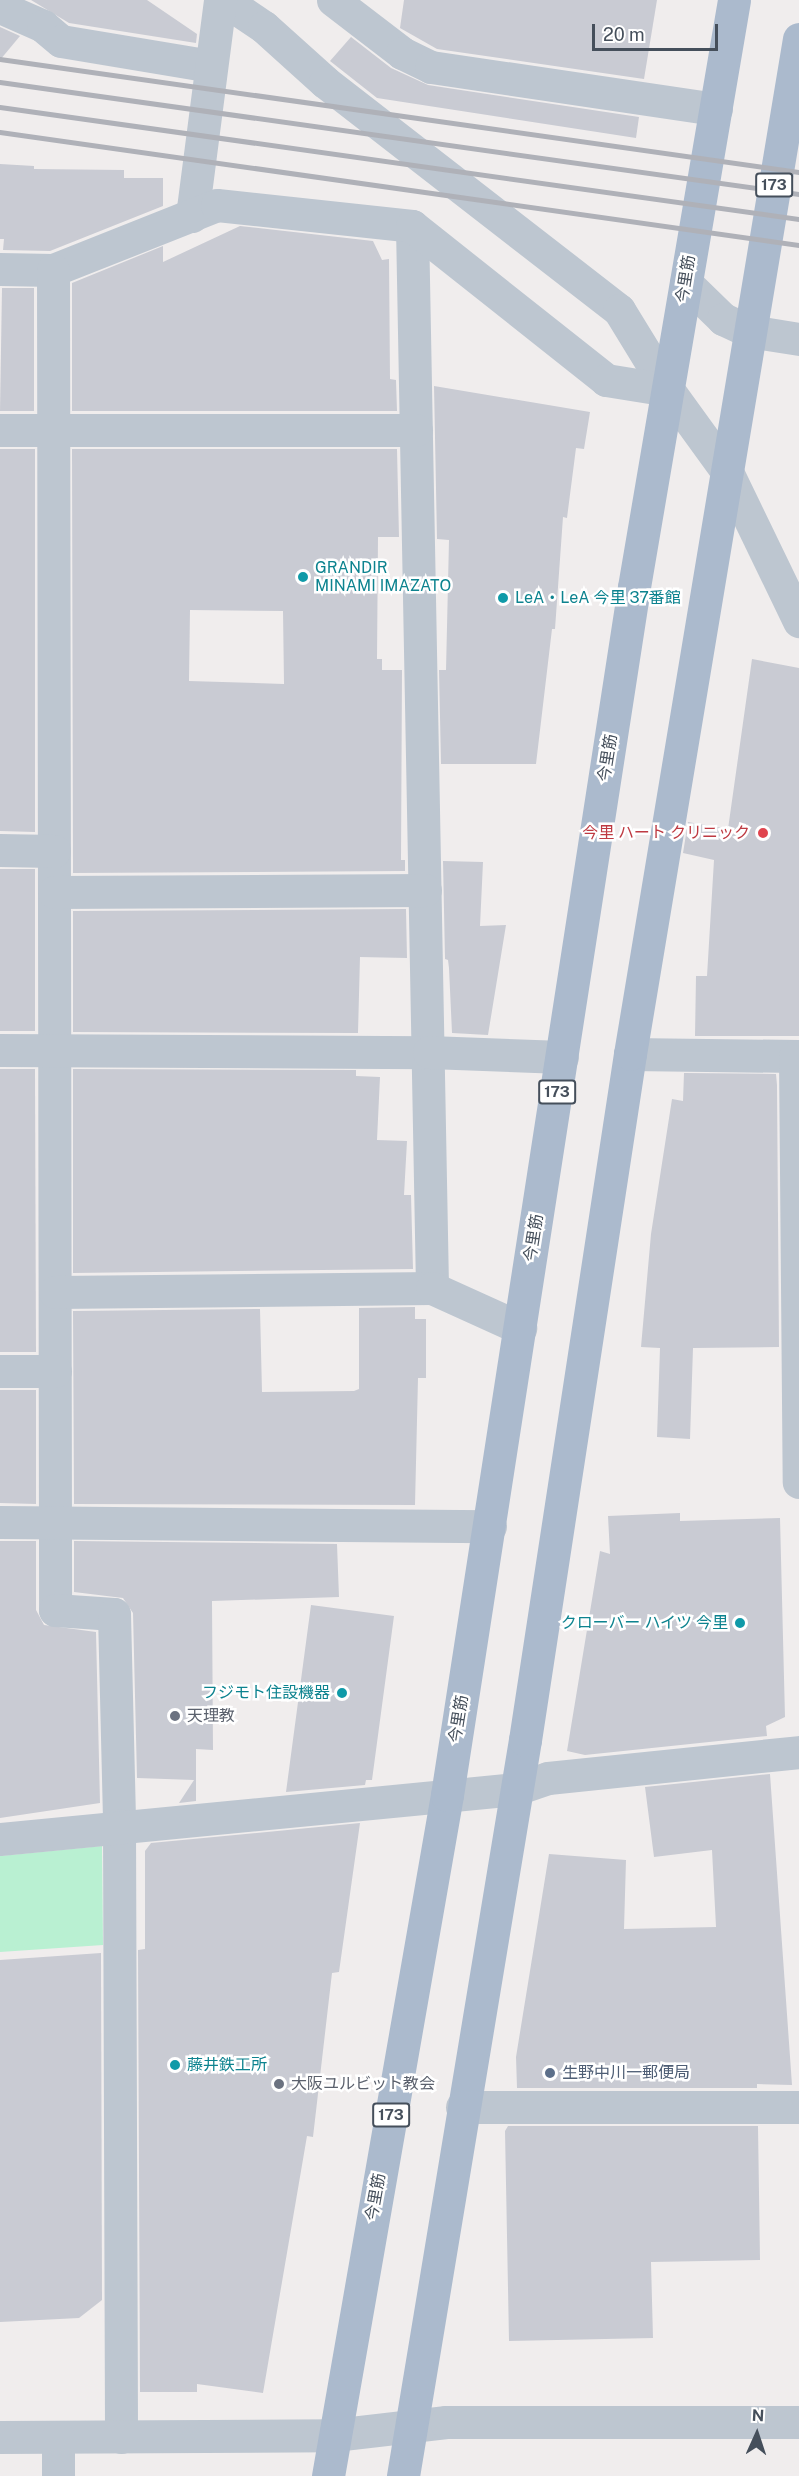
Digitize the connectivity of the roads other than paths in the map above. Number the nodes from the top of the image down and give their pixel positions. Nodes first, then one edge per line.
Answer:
1 (222, 0) edge
2 (333, 0) edge
3 (734, 0) edge
4 (0, 7) edge
5 (799, 39) edge
6 (211, 66) junction
7 (716, 108) junction
8 (793, 113) edge
9 (192, 216) junction
10 (412, 226) junction
11 (0, 269) edge
12 (53, 270) junction
13 (686, 283) junction
14 (749, 331) junction
15 (799, 339) edge
16 (668, 390) junction
17 (0, 430) edge
18 (416, 430) junction
19 (53, 432) junction
20 (726, 470) junction
21 (799, 621) edge
22 (0, 850) edge
23 (54, 851) junction
24 (425, 890) junction
25 (54, 892) junction
26 (0, 1050) edge
27 (54, 1050) junction
28 (429, 1052) junction
29 (630, 1054) junction
30 (797, 1056) edge
31 (562, 1057) junction
32 (432, 1288) junction
33 (55, 1292) junction
34 (520, 1328) junction
35 (0, 1371) edge
36 (55, 1371) junction
37 (799, 1482) edge
38 (0, 1522) edge
39 (55, 1522) junction
40 (490, 1526) junction
41 (799, 1752) edge
42 (516, 1789) junction
43 (447, 1795) junction
44 (119, 1825) junction
45 (0, 1839) edge
46 (462, 2106) junction
47 (799, 2107) edge
48 (799, 2422) edge
49 (412, 2426) junction
50 (334, 2435) junction
51 (0, 2437) edge
52 (58, 2437) junction
53 (121, 2437) junction
54 (58, 2476) edge
55 (328, 2476) edge
56 (403, 2476) edge

1 - 6 street
1 - 16 street
2 - 7 street
3 - 7 main road, 今里筋 / 173
4 - 6 street
5 - 8 main road, 173
6 - 9 street
7 - 13 main road, 今里筋 / 173
8 - 14 main road, 173
9 - 10 street
9 - 12 street
10 - 16 street
10 - 18 street
11 - 12 street
12 - 19 street
13 - 14 street
13 - 16 main road, 今里筋 / 173
14 - 15 street
14 - 20 main road, 173
16 - 20 street
16 - 31 main road, 今里筋 / 173
17 - 19 street
18 - 19 street
18 - 24 street
19 - 23 street
20 - 21 street
20 - 29 main road, 173
22 - 23 street
23 - 25 street
24 - 25 street
24 - 28 street
25 - 27 street
26 - 27 street
27 - 28 street
27 - 33 street
28 - 31 street
28 - 32 street
29 - 30 street
29 - 42 main road, 173
30 - 37 street
31 - 34 main road, 今里筋 / 173
32 - 33 street
32 - 34 street
33 - 36 street
34 - 40 main road, 今里筋 / 173
35 - 36 street
36 - 39 street
38 - 39 street
39 - 40 street
39 - 44 street
40 - 43 main road, 今里筋 / 173
41 - 42 street
42 - 43 street
42 - 46 main road, 173
43 - 44 street
43 - 50 main road, 今里筋 / 173
44 - 45 street
44 - 53 street
46 - 47 street
46 - 49 main road, 173
48 - 49 street
49 - 50 street
49 - 56 main road, 173
50 - 53 street
50 - 55 main road, 今里筋 / 173
51 - 52 street
52 - 53 street
52 - 54 street

